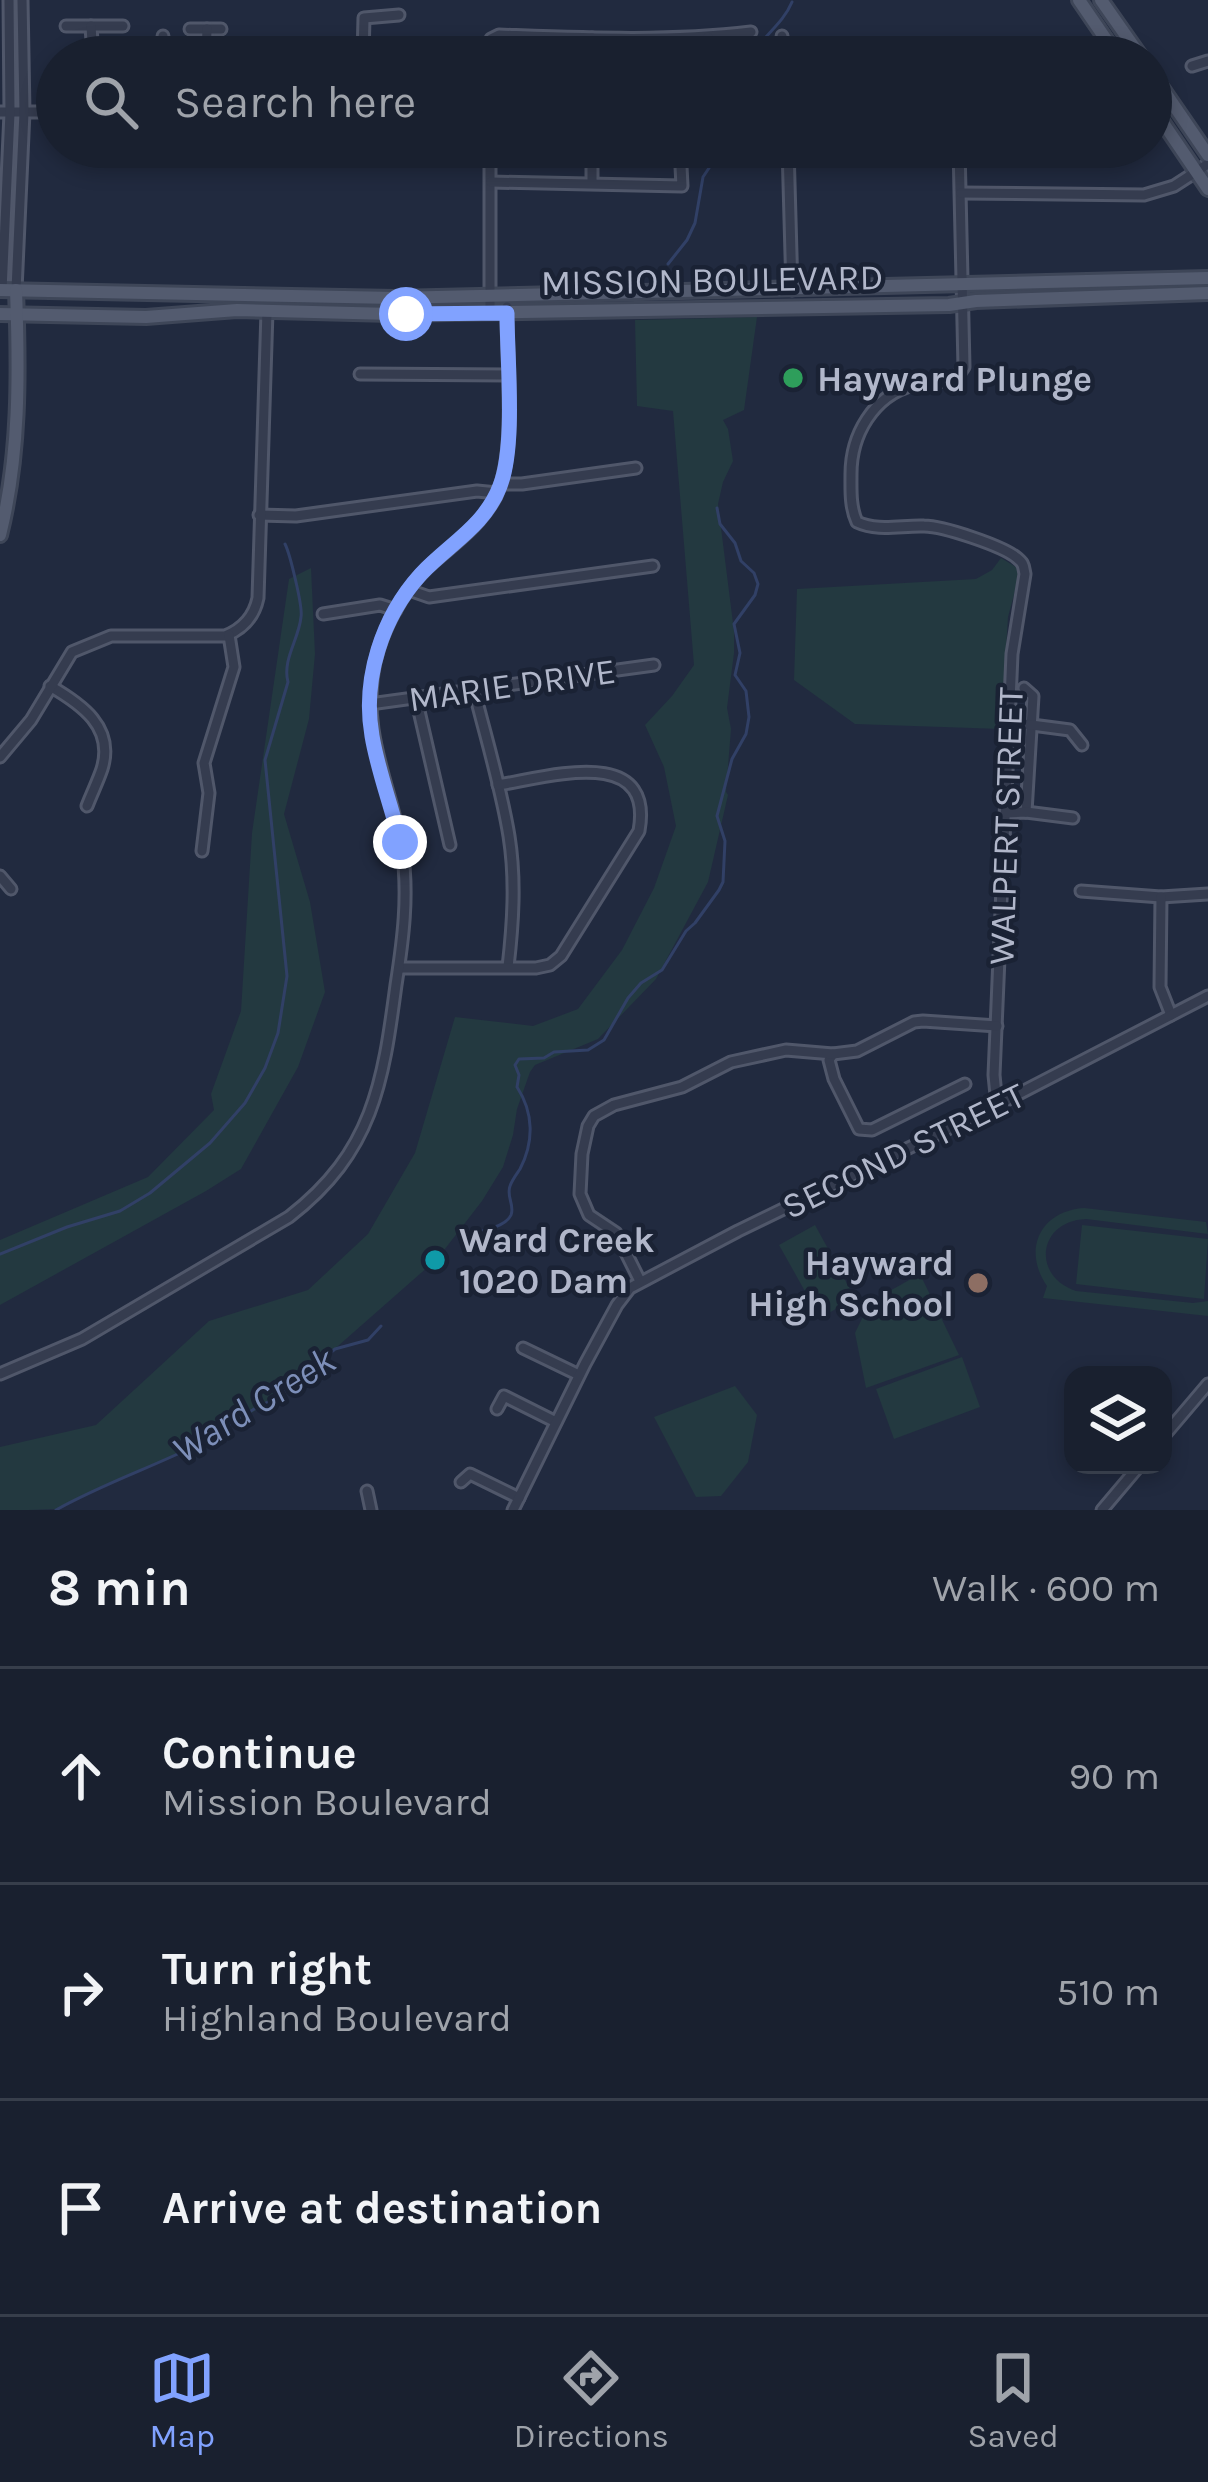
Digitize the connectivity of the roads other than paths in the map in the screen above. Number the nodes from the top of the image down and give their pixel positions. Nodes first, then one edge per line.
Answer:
1 (9, 0) edge
2 (22, 0) edge
3 (1079, 0) edge
4 (1101, 0) edge
5 (399, 15) dead end
6 (65, 26) dead end
7 (92, 26) junction
8 (123, 26) dead end
9 (190, 29) dead end
10 (207, 29) junction
11 (221, 29) dead end
12 (751, 32) dead end
13 (92, 36) edge
14 (207, 36) edge
15 (364, 36) edge
16 (497, 36) edge
17 (530, 36) edge
18 (717, 36) edge
19 (1104, 36) edge
20 (1126, 36) edge
21 (1208, 61) edge
22 (1192, 66) dead end
23 (1172, 103) edge
24 (5, 112) edge
25 (24, 112) junction
26 (36, 112) edge
27 (1172, 131) edge
28 (1208, 155) edge
29 (490, 168) edge
30 (592, 168) edge
31 (681, 168) edge
32 (789, 168) edge
33 (960, 168) edge
34 (1202, 168) edge
35 (490, 182) junction
36 (592, 183) junction
37 (1208, 189) edge
38 (962, 193) junction
39 (1208, 278) edge
40 (964, 285) junction
41 (6, 290) edge
42 (792, 290) junction
43 (1208, 293) edge
44 (507, 295) junction
45 (491, 296) junction
46 (964, 303) junction
47 (267, 311) junction
48 (490, 313) junction
49 (507, 313) junction
50 (0, 314) edge
51 (17, 314) junction
52 (0, 325) edge
53 (360, 374) dead end
54 (508, 375) junction
55 (636, 468) dead end
56 (499, 488) junction
57 (259, 515) junction
58 (0, 535) edge
59 (653, 566) dead end
60 (409, 590) junction
61 (396, 610) junction
62 (323, 614) dead end
63 (229, 635) junction
64 (654, 665) dead end
65 (50, 686) junction
66 (1024, 688) dead end
67 (474, 690) junction
68 (416, 698) junction
69 (370, 704) junction
70 (1009, 722) junction
71 (1031, 724) junction
72 (1082, 745) dead end
73 (0, 757) edge
74 (498, 785) junction
75 (87, 806) dead end
76 (1026, 812) junction
77 (1006, 813) junction
78 (1073, 818) dead end
79 (450, 845) dead end
80 (202, 851) dead end
81 (0, 876) edge
82 (11, 889) dead end
83 (1081, 891) dead end
84 (1208, 894) edge
85 (1161, 897) junction
86 (399, 968) junction
87 (508, 968) junction
88 (1208, 996) edge
89 (1171, 1016) junction
90 (997, 1026) junction
91 (833, 1054) junction
92 (964, 1084) dead end
93 (997, 1105) junction
94 (640, 1281) junction
95 (523, 1348) dead end
96 (0, 1374) edge
97 (579, 1376) junction
98 (1208, 1384) edge
99 (497, 1409) dead end
100 (556, 1422) junction
101 (1172, 1426) edge
102 (1132, 1474) edge
103 (461, 1482) dead end
104 (368, 1491) dead end
105 (519, 1498) junction
106 (371, 1510) edge
107 (513, 1510) edge
108 (1102, 1510) edge

1 - 24 street
2 - 25 street
3 - 19 main road
4 - 20 main road
5 - 15 street
6 - 7 street
7 - 8 street
7 - 13 street
9 - 10 street
10 - 11 street
10 - 14 street
12 - 18 street
16 - 17 street
21 - 22 street
23 - 28 main road
24 - 25 street
24 - 41 street
25 - 26 street
25 - 41 street
27 - 34 main road
29 - 35 street
30 - 36 street
31 - 36 street
32 - 42 street
33 - 38 street
34 - 37 main road
34 - 38 street
35 - 36 street
35 - 45 street
38 - 40 street
39 - 40 main road, MISSION BOULEVARD
40 - 42 main road, MISSION BOULEVARD
40 - 46 street
41 - 45 main road, MISSION BOULEVARD
41 - 50 main road
41 - 51 main road
42 - 44 main road, MISSION BOULEVARD
43 - 46 main road, MISSION BOULEVARD
44 - 45 main road, MISSION BOULEVARD
44 - 49 street
45 - 48 street
46 - 49 main road, MISSION BOULEVARD
46 - 70 street, WALPERT STREET
47 - 48 main road, MISSION BOULEVARD
47 - 51 main road, MISSION BOULEVARD
47 - 57 street
48 - 49 main road, MISSION BOULEVARD
49 - 54 street
50 - 51 main road, MISSION BOULEVARD
50 - 52 main road
51 - 58 main road
53 - 54 street
54 - 56 street
55 - 56 street
56 - 57 street
56 - 60 street
57 - 63 street
59 - 60 street
60 - 61 street
61 - 62 street
61 - 69 street
63 - 65 street
63 - 80 street
64 - 67 street, MARIE DRIVE
65 - 73 street
65 - 75 street
66 - 71 street
67 - 68 street, MARIE DRIVE
67 - 74 street
68 - 69 street, MARIE DRIVE
68 - 79 street
69 - 86 street
70 - 71 street
70 - 77 street, WALPERT STREET
71 - 72 street
71 - 76 street
74 - 87 street
74 - 87 street
76 - 77 street
76 - 78 street
77 - 90 street, WALPERT STREET
81 - 82 street
83 - 85 street
84 - 85 street
85 - 89 street
86 - 87 street
86 - 96 street
88 - 89 street, SECOND STREET
89 - 93 street, SECOND STREET
90 - 91 street
90 - 93 street, WALPERT STREET
91 - 92 street
91 - 94 street
93 - 94 street, SECOND STREET
94 - 97 street, SECOND STREET
95 - 97 street
97 - 100 street, SECOND STREET
98 - 101 street
99 - 100 street
100 - 105 street, SECOND STREET
102 - 108 street
103 - 105 street
104 - 106 street
105 - 107 street, SECOND STREET

